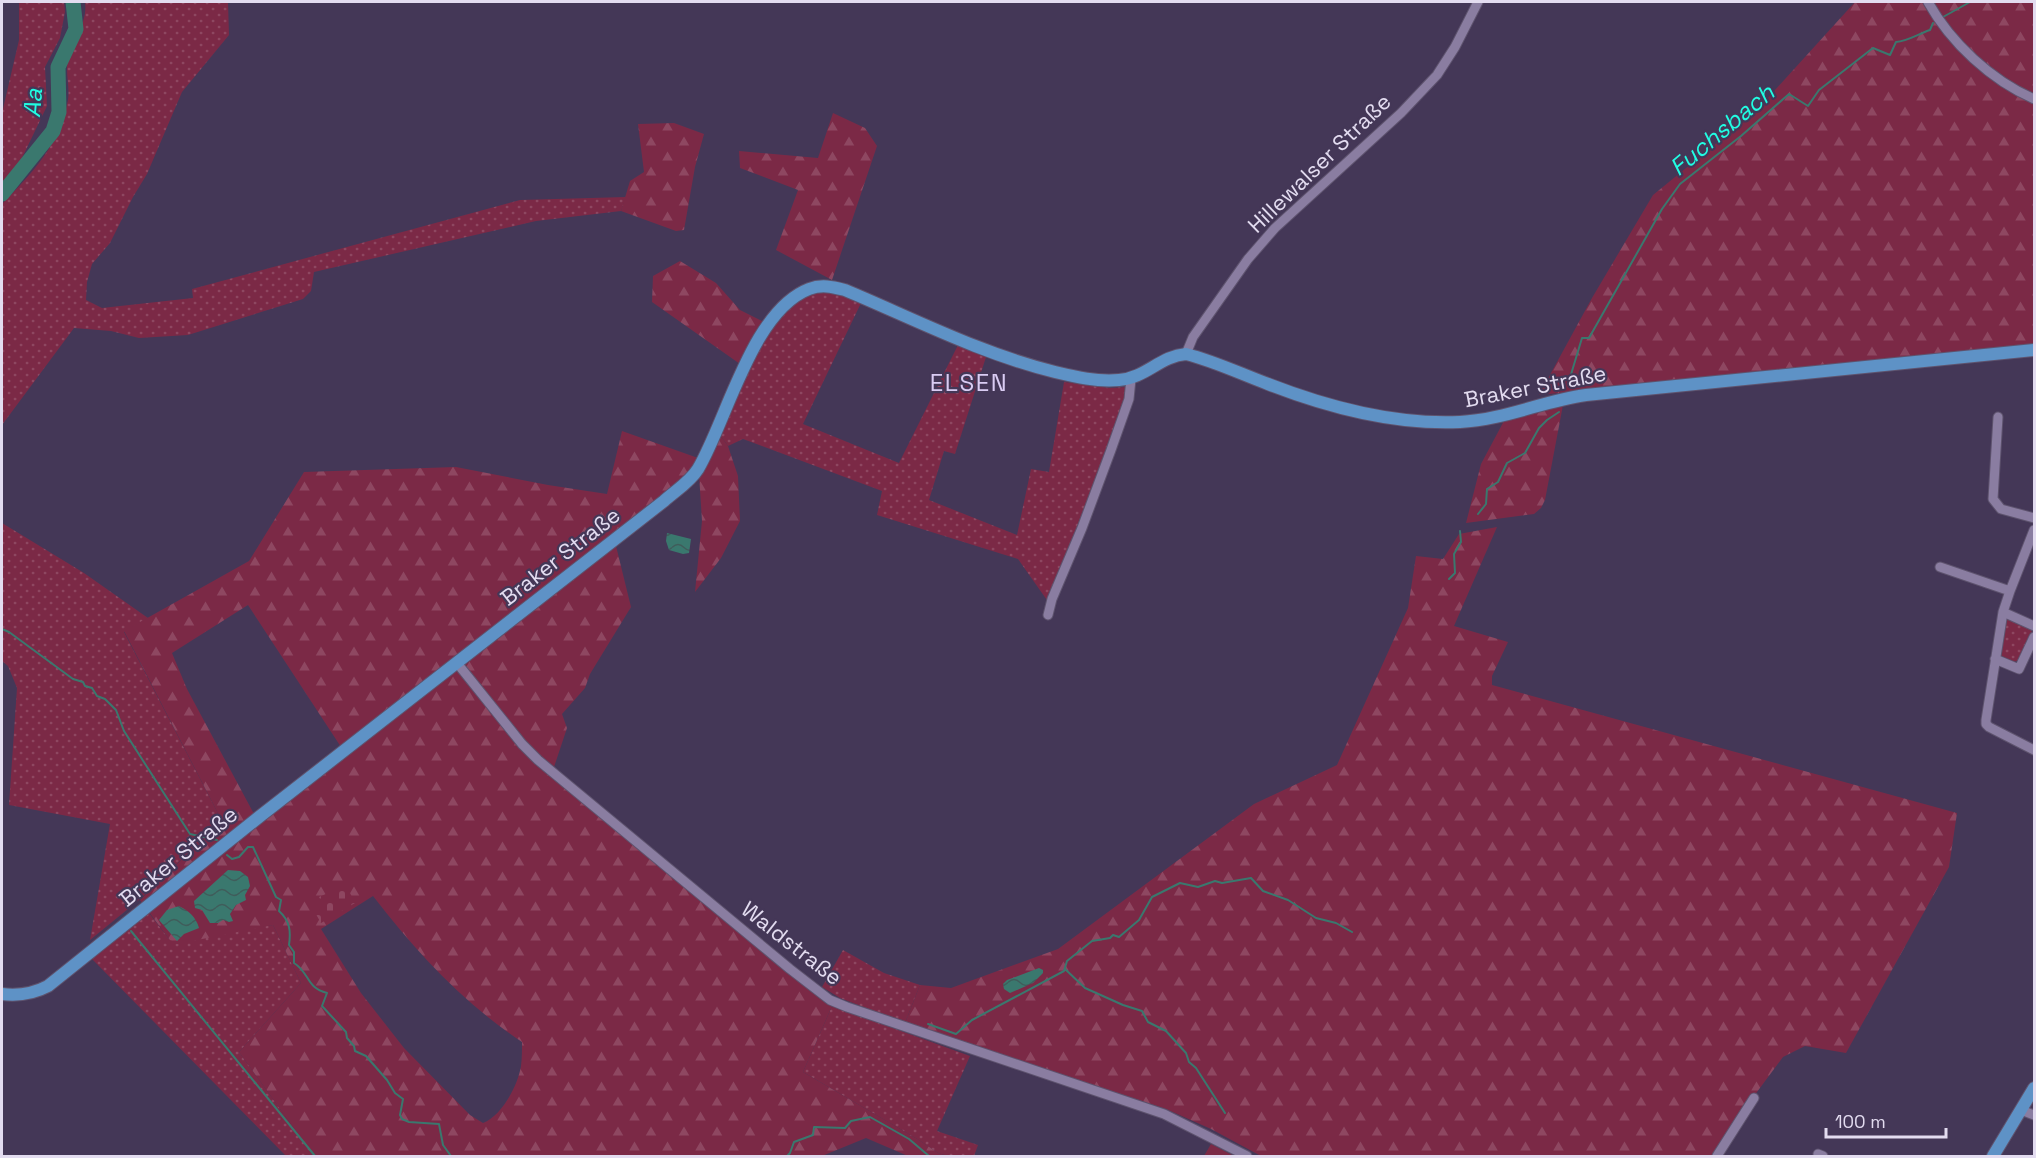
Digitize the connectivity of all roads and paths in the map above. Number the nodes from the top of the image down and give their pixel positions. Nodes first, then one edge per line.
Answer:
1 (1478, 2) edge
2 (1928, 2) edge
3 (2034, 99) edge
4 (2034, 350) edge
5 (1186, 354) junction
6 (1131, 379) junction
7 (1998, 417) dead end
8 (2034, 518) edge
9 (2034, 530) edge
10 (1940, 567) dead end
11 (2010, 591) junction
12 (2003, 612) junction
13 (1048, 615) dead end
14 (2034, 626) edge
15 (2034, 637) edge
16 (1995, 659) junction
17 (457, 663) junction
18 (2034, 750) edge
19 (2, 994) edge
20 (2034, 1088) edge
21 (1754, 1098) dead end
22 (2021, 1110) junction
23 (2034, 1115) edge
24 (1247, 1156) edge
25 (1717, 1156) edge
26 (1993, 1156) edge

1 - 5 street, Hillewalser Straße
2 - 3 street
4 - 5 main road, Braker Straße
5 - 6 main road, Braker Straße
6 - 13 street
6 - 17 main road, Braker Straße
7 - 8 street
9 - 11 street
10 - 11 street
11 - 12 street
12 - 14 street
12 - 16 street
15 - 16 street
16 - 18 street
17 - 19 main road, Braker Straße
17 - 24 street, Waldstraße
20 - 22 main road
21 - 25 street
22 - 23 street
22 - 26 main road

